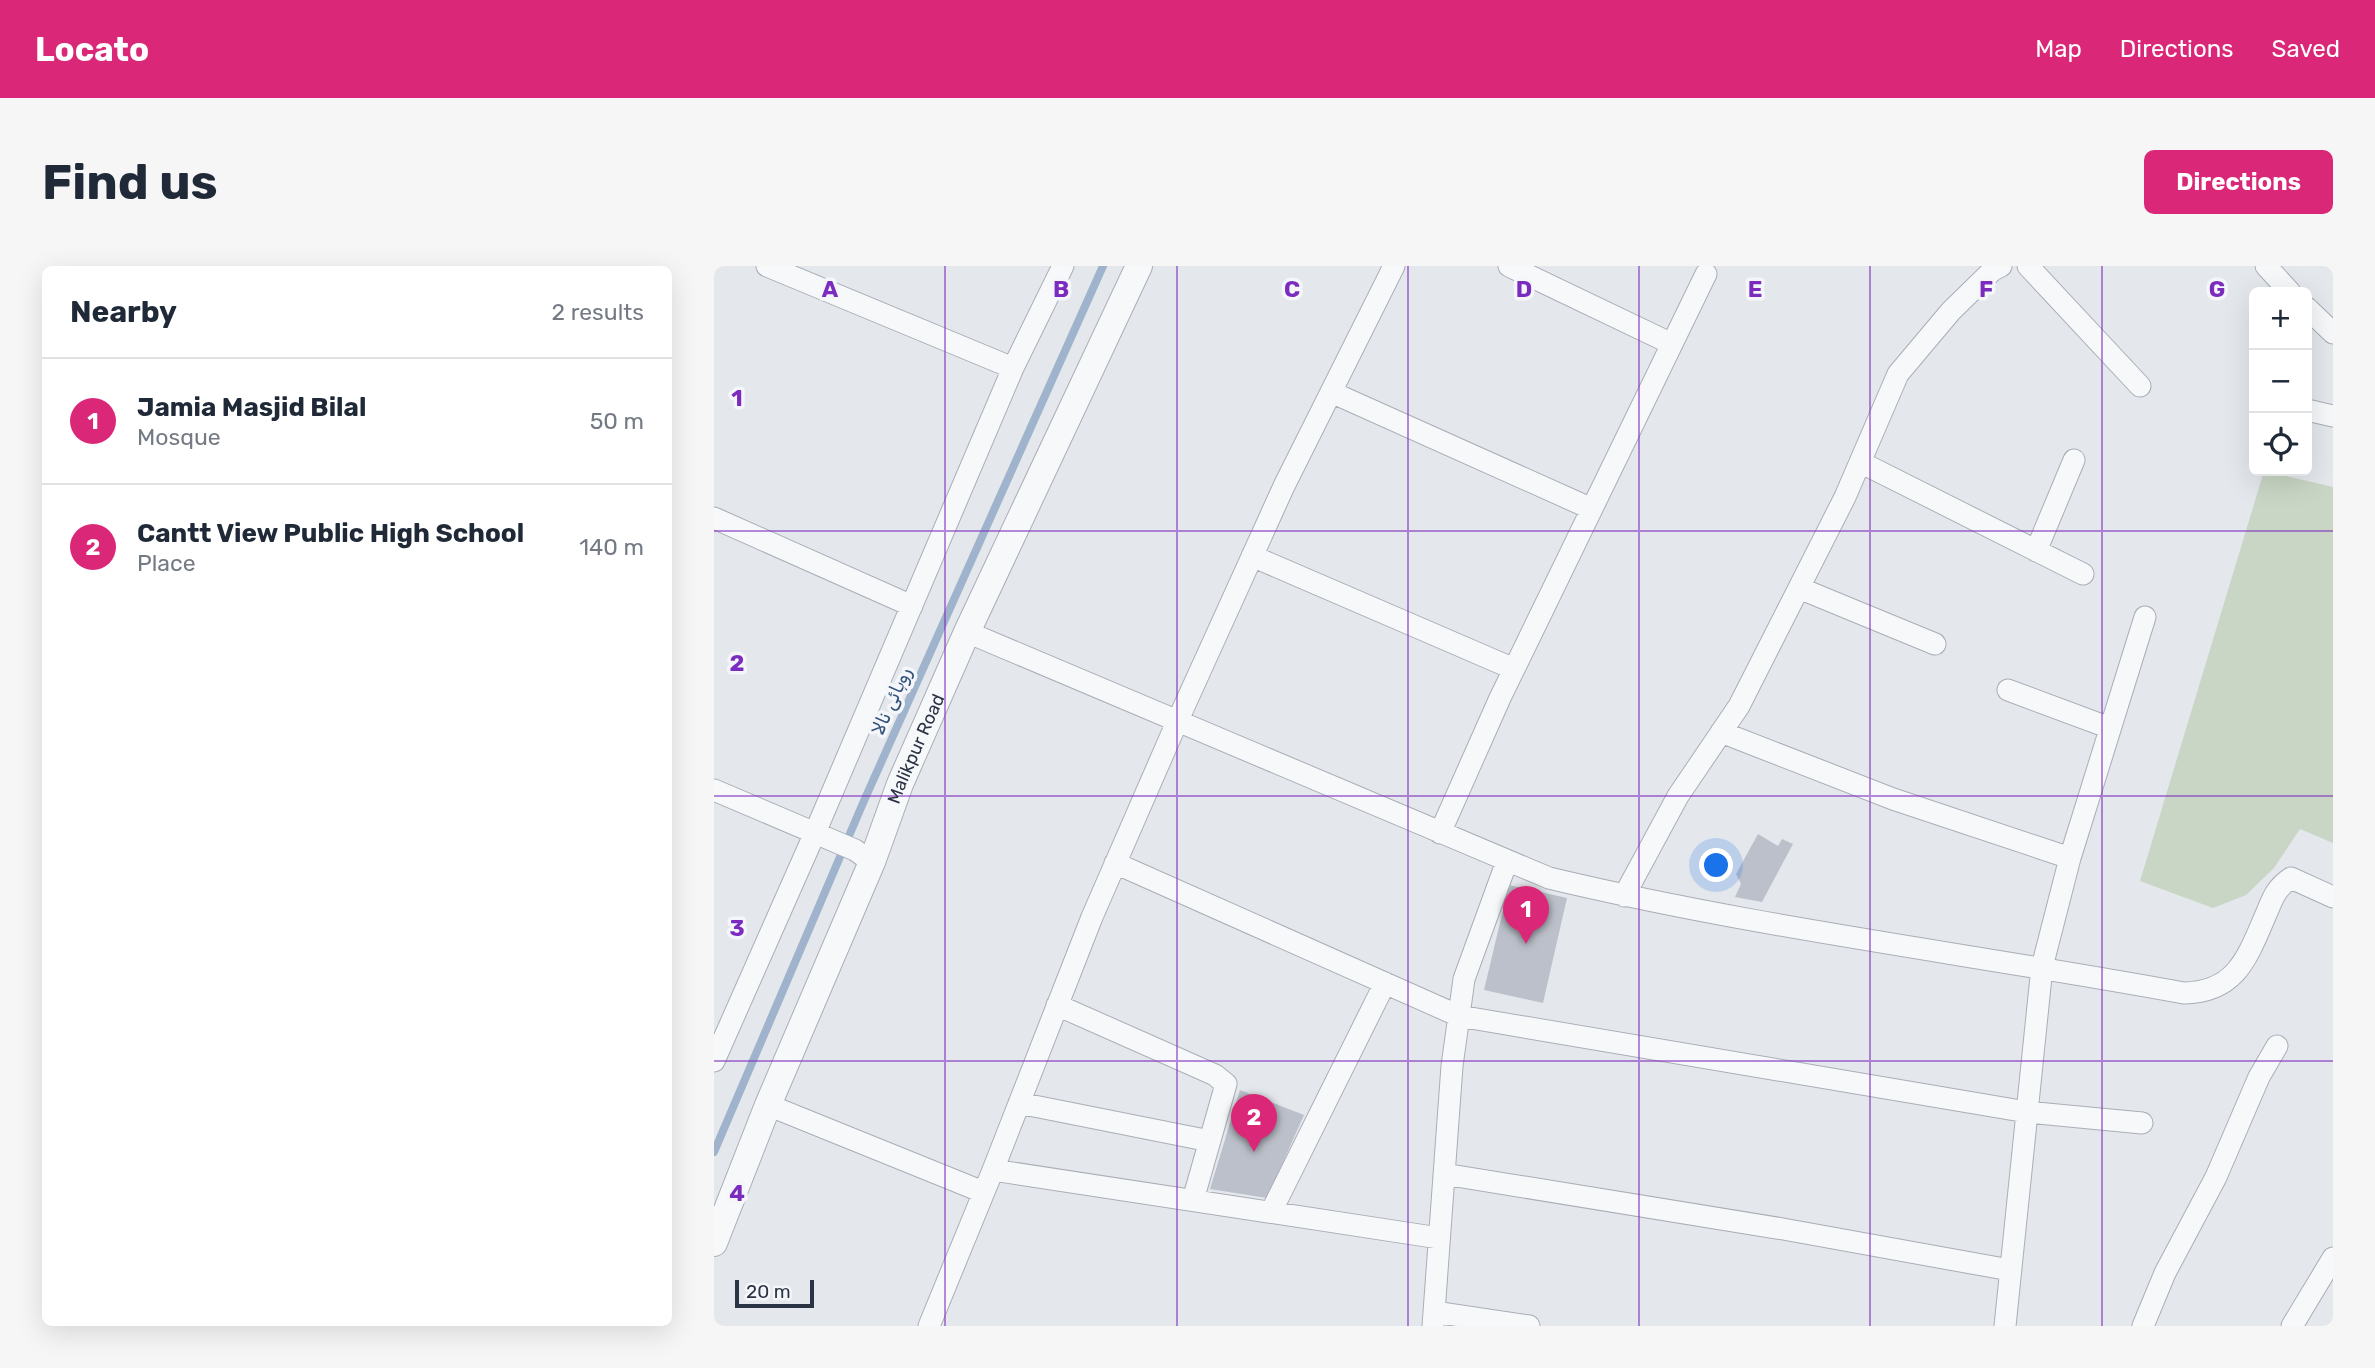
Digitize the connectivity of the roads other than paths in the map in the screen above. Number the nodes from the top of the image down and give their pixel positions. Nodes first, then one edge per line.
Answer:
1 (767, 266) edge
2 (1063, 266) edge
3 (1139, 266) edge
4 (1394, 266) edge
5 (1509, 266) edge
6 (2028, 266) edge
7 (2266, 266) edge
8 (1993, 267) edge
9 (1706, 274) dead end
10 (2285, 287) edge
11 (2312, 313) edge
12 (2333, 333) edge
13 (1672, 344) junction
14 (1013, 368) junction
15 (2140, 386) dead end
16 (1331, 392) junction
17 (2312, 411) edge
18 (2333, 416) edge
19 (2074, 460) dead end
20 (1860, 462) junction
21 (1592, 509) junction
22 (714, 518) edge
23 (2036, 551) junction
24 (1252, 556) junction
25 (2083, 575) dead end
26 (1799, 588) junction
27 (912, 606) junction
28 (2144, 617) dead end
29 (967, 632) junction
30 (1935, 644) dead end
31 (1514, 669) junction
32 (2008, 690) dead end
33 (1177, 722) junction
34 (2110, 728) junction
35 (1721, 732) junction
36 (714, 790) edge
37 (1440, 833) junction
38 (823, 838) junction
39 (864, 856) junction
40 (2070, 858) junction
41 (1507, 861) junction
42 (1115, 863) junction
43 (1624, 896) junction
44 (2333, 897) edge
45 (2042, 967) junction
46 (1385, 983) junction
47 (1057, 1005) junction
48 (1459, 1016) junction
49 (2277, 1046) dead end
50 (714, 1061) edge
51 (1019, 1103) junction
52 (768, 1105) junction
53 (2027, 1112) junction
54 (2142, 1123) dead end
55 (1210, 1141) junction
56 (993, 1170) junction
57 (1444, 1174) junction
58 (983, 1192) junction
59 (1193, 1200) junction
60 (1271, 1212) junction
61 (1439, 1238) junction
62 (714, 1243) edge
63 (2333, 1258) edge
64 (2010, 1270) junction
65 (1433, 1319) edge
66 (929, 1326) edge
67 (1529, 1326) edge
68 (2005, 1326) edge
69 (2143, 1326) edge
70 (2292, 1326) edge

1 - 14 street
2 - 14 street
3 - 29 street, Malikpur Road
4 - 16 street
5 - 13 street
6 - 15 street
7 - 10 street
8 - 20 street
9 - 13 street
11 - 12 street
13 - 21 street
14 - 27 street
16 - 21 street
16 - 24 street
17 - 18 street
19 - 23 street
20 - 23 street
20 - 26 street
21 - 31 street
22 - 27 street
23 - 25 street
24 - 31 street
24 - 33 street
26 - 30 street
26 - 35 street
27 - 38 street
28 - 34 street
29 - 33 street
29 - 39 street, Malikpur Road
31 - 37 street
32 - 34 street
33 - 37 street
33 - 42 street
34 - 40 street
35 - 40 street
35 - 43 street
36 - 38 street
37 - 41 street
38 - 39 street
38 - 50 street
39 - 52 street, Malikpur Road
40 - 45 street
41 - 43 street
41 - 48 street
42 - 46 street
42 - 47 street
43 - 45 street
44 - 45 street
45 - 53 street
46 - 48 street
46 - 60 street
47 - 51 street
47 - 55 street
48 - 53 street
48 - 57 street
49 - 69 street
51 - 55 street
51 - 56 street
52 - 58 street
52 - 62 street, Malikpur Road
53 - 54 street
53 - 64 street
55 - 59 street
56 - 58 street
56 - 59 street
57 - 61 street
57 - 64 street
58 - 66 street
59 - 60 street
60 - 61 street
61 - 65 street
63 - 70 street
64 - 68 street
65 - 67 street

